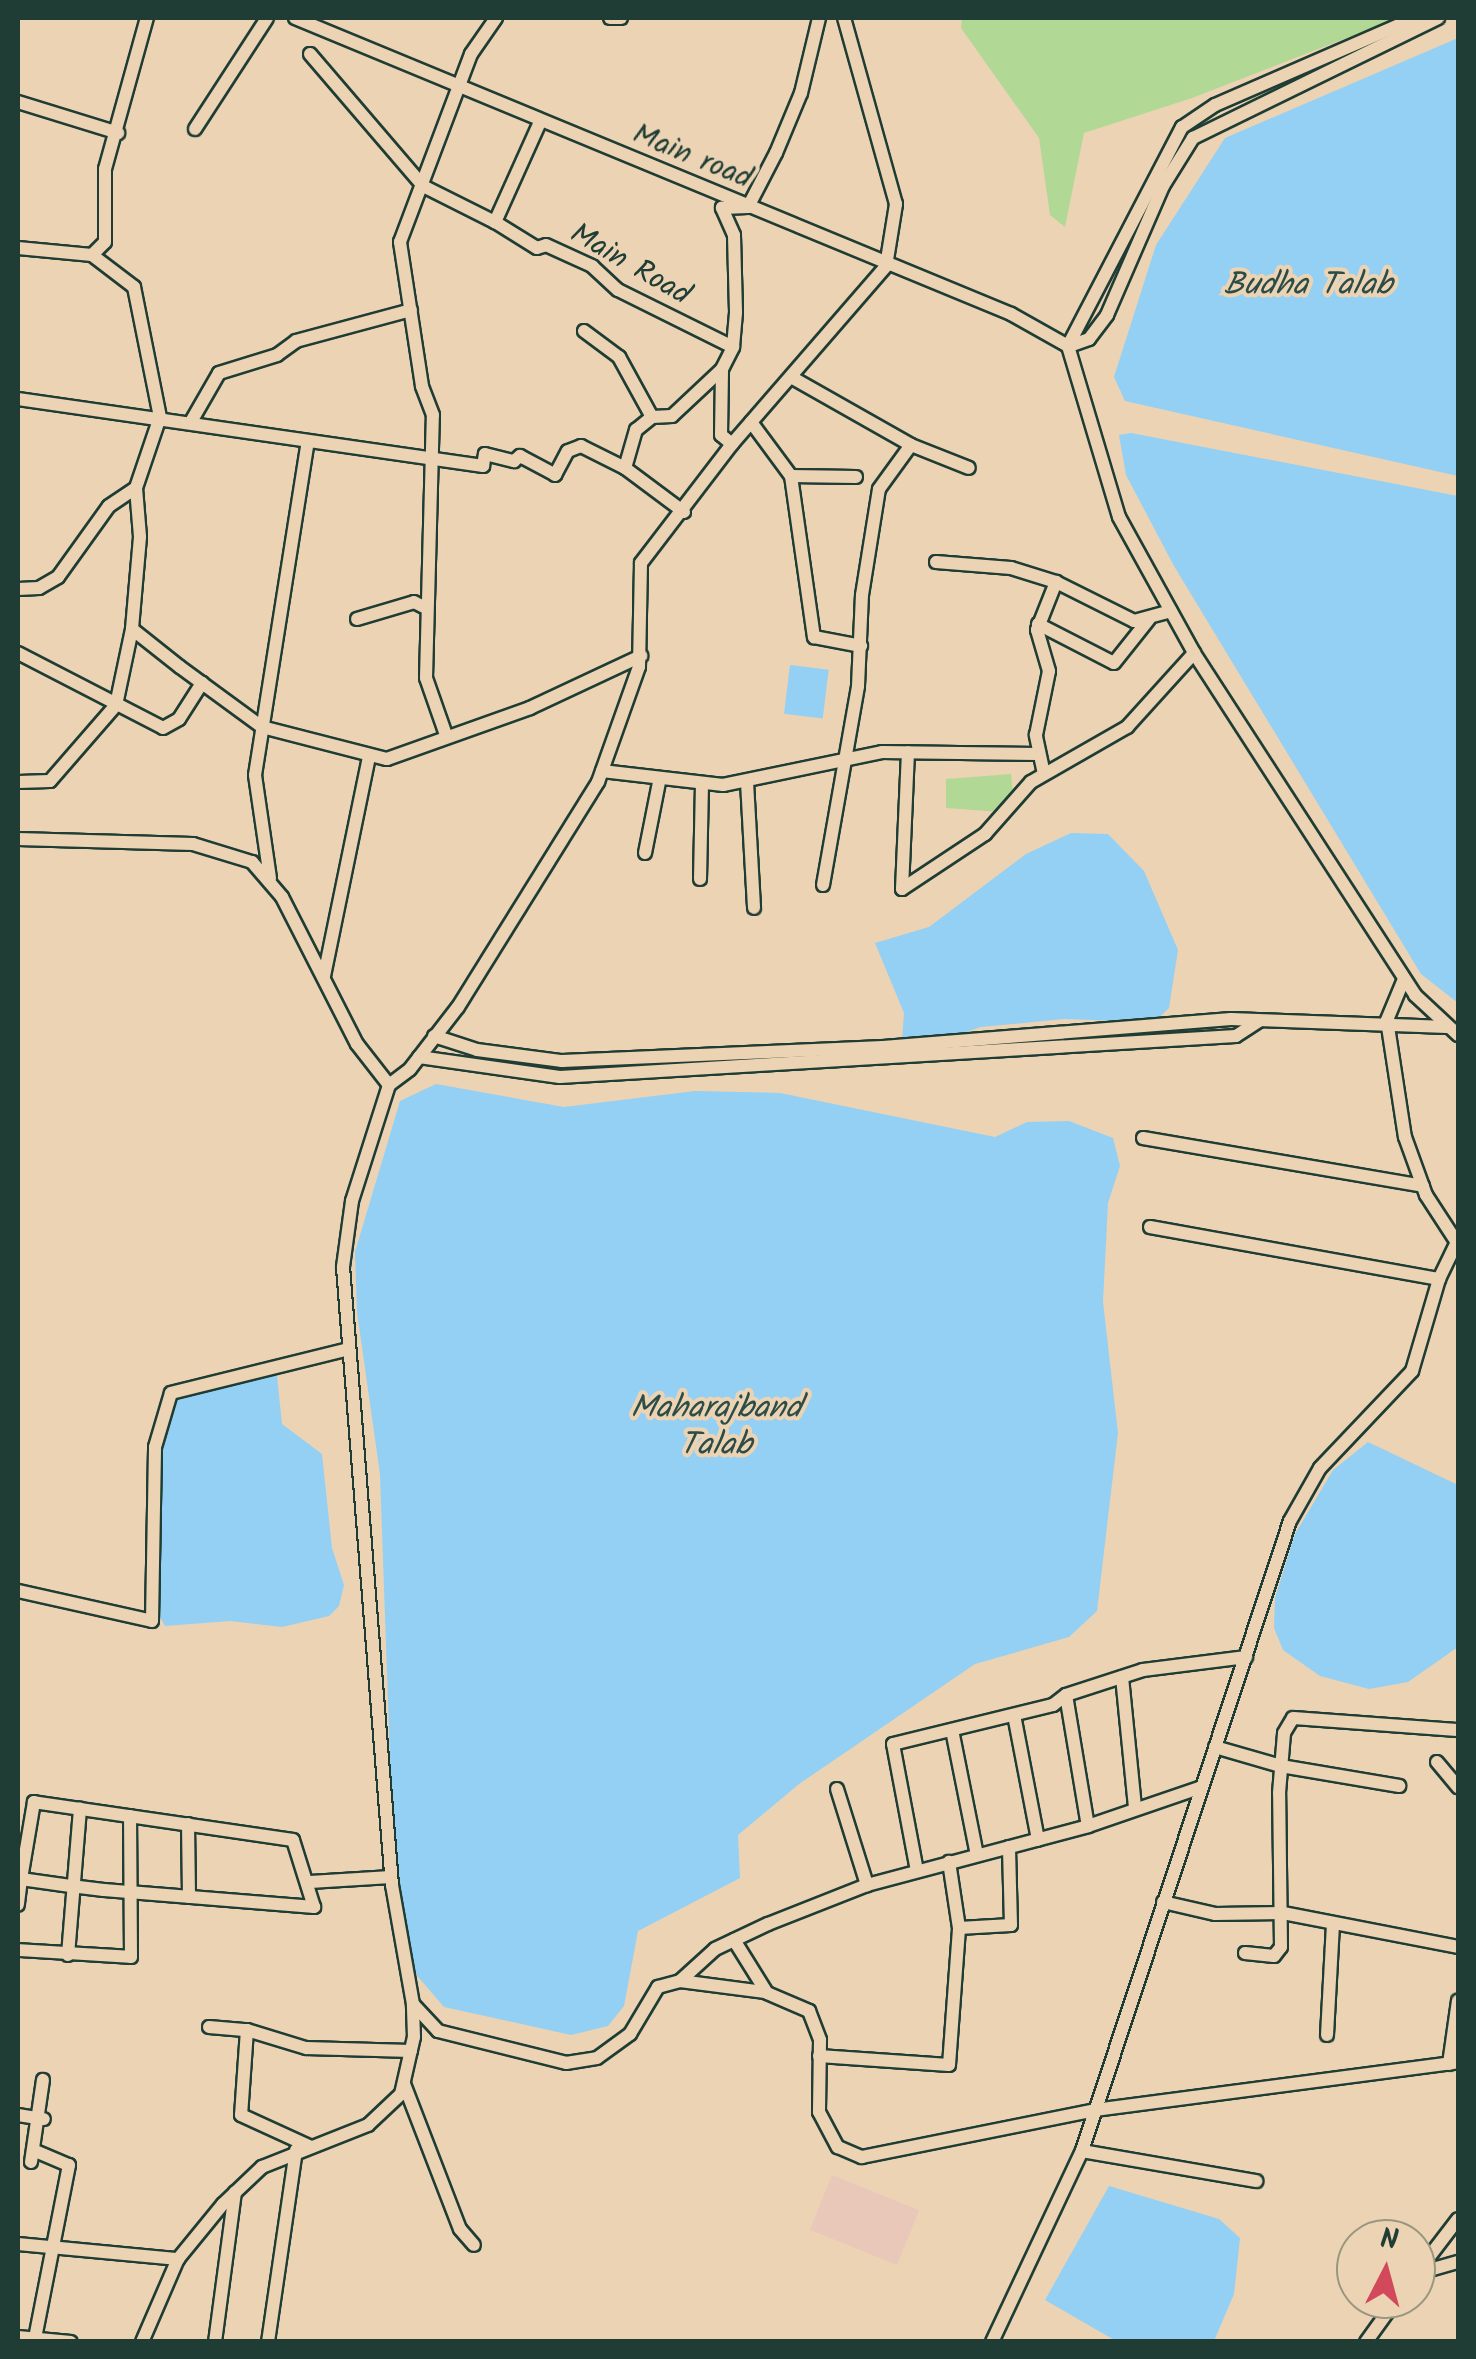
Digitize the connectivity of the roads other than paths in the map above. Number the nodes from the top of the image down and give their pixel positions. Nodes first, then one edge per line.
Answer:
1 (147, 18) edge
2 (267, 18) edge
3 (295, 18) edge
4 (496, 18) edge
5 (610, 18) edge
6 (621, 18) edge
7 (819, 18) edge
8 (844, 18) edge
9 (1416, 18) edge
10 (1438, 18) edge
11 (310, 54) dead end
12 (459, 89) junction
13 (18, 102) edge
14 (540, 122) junction
15 (195, 129) dead end
16 (118, 133) junction
17 (423, 186) junction
18 (748, 207) junction
19 (496, 222) junction
20 (18, 248) edge
21 (92, 254) junction
22 (886, 266) junction
23 (410, 310) junction
24 (584, 330) dead end
25 (1068, 346) junction
26 (733, 347) junction
27 (722, 370) junction
28 (791, 377) junction
29 (18, 398) edge
30 (160, 416) junction
31 (652, 417) junction
32 (192, 420) junction
33 (751, 422) junction
34 (308, 442) junction
35 (732, 444) junction
36 (910, 445) junction
37 (431, 456) junction
38 (625, 468) junction
39 (970, 468) dead end
40 (791, 476) junction
41 (856, 477) dead end
42 (136, 488) junction
43 (684, 512) junction
44 (936, 562) dead end
45 (1056, 582) junction
46 (18, 589) edge
47 (424, 608) junction
48 (1171, 611) junction
49 (1149, 618) junction
50 (357, 619) dead end
51 (1038, 624) junction
52 (132, 628) junction
53 (861, 646) junction
54 (1194, 653) junction
55 (18, 654) edge
56 (641, 656) junction
57 (202, 683) junction
58 (116, 705) junction
59 (262, 727) junction
60 (446, 736) junction
61 (908, 752) junction
62 (1037, 754) junction
63 (370, 756) junction
64 (841, 764) junction
65 (602, 770) junction
66 (1044, 774) junction
67 (18, 782) edge
68 (659, 782) junction
69 (748, 782) junction
70 (702, 785) junction
71 (18, 840) edge
72 (645, 853) dead end
73 (270, 878) junction
74 (700, 879) dead end
75 (823, 885) dead end
76 (754, 908) dead end
77 (324, 976) junction
78 (1404, 979) junction
79 (1388, 1020) junction
80 (1259, 1022) junction
81 (1455, 1032) edge
82 (434, 1036) junction
83 (419, 1057) junction
84 (389, 1085) junction
85 (1144, 1138) dead end
86 (1423, 1186) junction
87 (1150, 1226) dead end
88 (1458, 1243) edge
89 (1439, 1279) junction
90 (348, 1349) junction
91 (18, 1591) edge
92 (1246, 1656) junction
93 (1122, 1677) junction
94 (1066, 1694) junction
95 (1014, 1715) junction
96 (952, 1730) junction
97 (1458, 1730) edge
98 (1215, 1747) junction
99 (1438, 1762) dead end
100 (1281, 1766) junction
101 (1202, 1786) junction
102 (1399, 1786) dead end
103 (1458, 1787) edge
104 (837, 1789) dead end
105 (1134, 1807) junction
106 (80, 1808) junction
107 (130, 1816) junction
108 (188, 1824) junction
109 (1088, 1826) junction
110 (1038, 1840) junction
111 (1009, 1847) junction
112 (977, 1856) junction
113 (949, 1862) junction
114 (916, 1870) junction
115 (391, 1876) junction
116 (19, 1878) edge
117 (310, 1882) junction
118 (867, 1885) junction
119 (71, 1886) junction
120 (131, 1892) junction
121 (189, 1898) junction
122 (1163, 1902) junction
123 (18, 1905) edge
124 (1278, 1914) junction
125 (1332, 1923) junction
126 (958, 1928) junction
127 (734, 1940) junction
128 (1458, 1946) edge
129 (18, 1950) edge
130 (1245, 1953) dead end
131 (68, 1955) junction
132 (680, 1981) junction
133 (768, 1994) junction
134 (1458, 2001) edge
135 (413, 2004) junction
136 (209, 2027) dead end
137 (247, 2030) junction
138 (438, 2031) junction
139 (1327, 2035) dead end
140 (414, 2037) junction
141 (411, 2052) junction
142 (818, 2056) junction
143 (1454, 2063) edge
144 (43, 2080) dead end
145 (403, 2083) junction
146 (1094, 2110) junction
147 (18, 2115) edge
148 (40, 2118) junction
149 (311, 2147) junction
150 (296, 2150) junction
151 (1082, 2151) junction
152 (1256, 2180) dead end
153 (235, 2192) junction
154 (1458, 2220) edge
155 (18, 2244) edge
156 (474, 2245) dead end
157 (56, 2246) junction
158 (1436, 2248) edge
159 (178, 2260) junction
160 (1383, 2319) edge
161 (18, 2337) edge
162 (35, 2339) junction
163 (70, 2342) edge
164 (142, 2342) edge
165 (214, 2342) edge
166 (268, 2342) edge
167 (992, 2342) edge
168 (1366, 2342) edge

1 - 16 street
2 - 15 street
3 - 12 street, Main road
4 - 12 street
5 - 6 street
7 - 18 street
8 - 22 street
9 - 25 street
10 - 25 street
11 - 17 street
12 - 14 street, Main road
12 - 17 street
13 - 16 street
14 - 18 street, Main road
14 - 19 street
16 - 21 street
17 - 19 street, Main Road
17 - 23 street
18 - 22 street, Main road
18 - 26 street
19 - 26 street, Main Road
20 - 21 street
21 - 30 street
22 - 25 street, Main road
22 - 28 street
23 - 32 street
23 - 37 street
24 - 31 street
25 - 48 street
26 - 27 street
27 - 31 street
27 - 35 street
28 - 33 street
28 - 36 street
29 - 30 street
30 - 32 street
30 - 42 street
31 - 38 street
32 - 34 street
33 - 35 street
33 - 40 street
34 - 37 street
34 - 59 street
35 - 43 street
36 - 39 street
36 - 53 street
37 - 38 street
37 - 47 street
38 - 43 street
40 - 41 street
40 - 53 street
42 - 46 street
42 - 52 street
43 - 56 street
44 - 45 street
45 - 49 street
45 - 51 street
47 - 50 street
47 - 60 street
48 - 49 street
48 - 54 street
49 - 51 street
51 - 62 street
52 - 57 street
52 - 58 street
53 - 64 street
54 - 66 street
54 - 78 street
55 - 58 street
56 - 60 street
56 - 65 street
57 - 58 street
57 - 59 street
58 - 67 street
59 - 63 street
59 - 73 street
60 - 63 street
61 - 62 street
61 - 64 street
61 - 66 street
62 - 66 street
63 - 77 street
64 - 69 street
64 - 75 street
65 - 68 street
65 - 82 street
68 - 70 street
68 - 72 street
69 - 70 street
69 - 76 street
70 - 74 street
71 - 73 street
73 - 77 street
77 - 84 street
78 - 79 street
78 - 81 street
79 - 80 street
79 - 81 street
79 - 86 street
80 - 82 street
80 - 83 street
82 - 83 street
83 - 84 street
84 - 90 street
85 - 86 street
86 - 88 street
87 - 89 street
88 - 89 street
89 - 92 street
90 - 91 street
90 - 115 street
92 - 93 street
92 - 98 street
93 - 94 street
93 - 105 street
94 - 95 street
94 - 109 street
95 - 96 street
95 - 110 street
96 - 112 street
96 - 114 street
97 - 100 street
98 - 100 street
98 - 101 street
99 - 103 street
100 - 102 street
100 - 124 street
101 - 105 street
101 - 122 street
104 - 118 street
105 - 109 street
106 - 107 street
106 - 116 street
106 - 119 street
107 - 108 street
107 - 120 street
108 - 117 street
108 - 121 street
109 - 110 street
110 - 111 street
111 - 112 street
111 - 126 street
112 - 113 street
113 - 114 street
113 - 126 street
114 - 118 street
115 - 117 street
115 - 135 street
116 - 119 street
116 - 123 street
117 - 121 street
118 - 127 street
119 - 120 street
119 - 131 street
120 - 121 street
120 - 131 street
122 - 124 street
122 - 146 street
124 - 125 street
124 - 130 street
125 - 128 street
125 - 139 street
126 - 142 street
127 - 132 street
127 - 133 street
129 - 131 street
132 - 133 street
132 - 138 street
133 - 142 street
134 - 143 street
135 - 138 street
135 - 140 street
136 - 137 street
137 - 141 street
137 - 149 street
138 - 140 street
140 - 141 street
141 - 145 street
142 - 146 street
143 - 146 street
144 - 148 street
145 - 149 street
145 - 156 street
146 - 151 street
147 - 148 street
148 - 157 street
149 - 150 street
150 - 153 street
150 - 166 street
151 - 152 street
151 - 167 street
153 - 159 street
153 - 165 street
154 - 158 street
155 - 157 street
157 - 159 street
157 - 162 street
159 - 164 street
160 - 168 street
161 - 162 street
162 - 163 street

